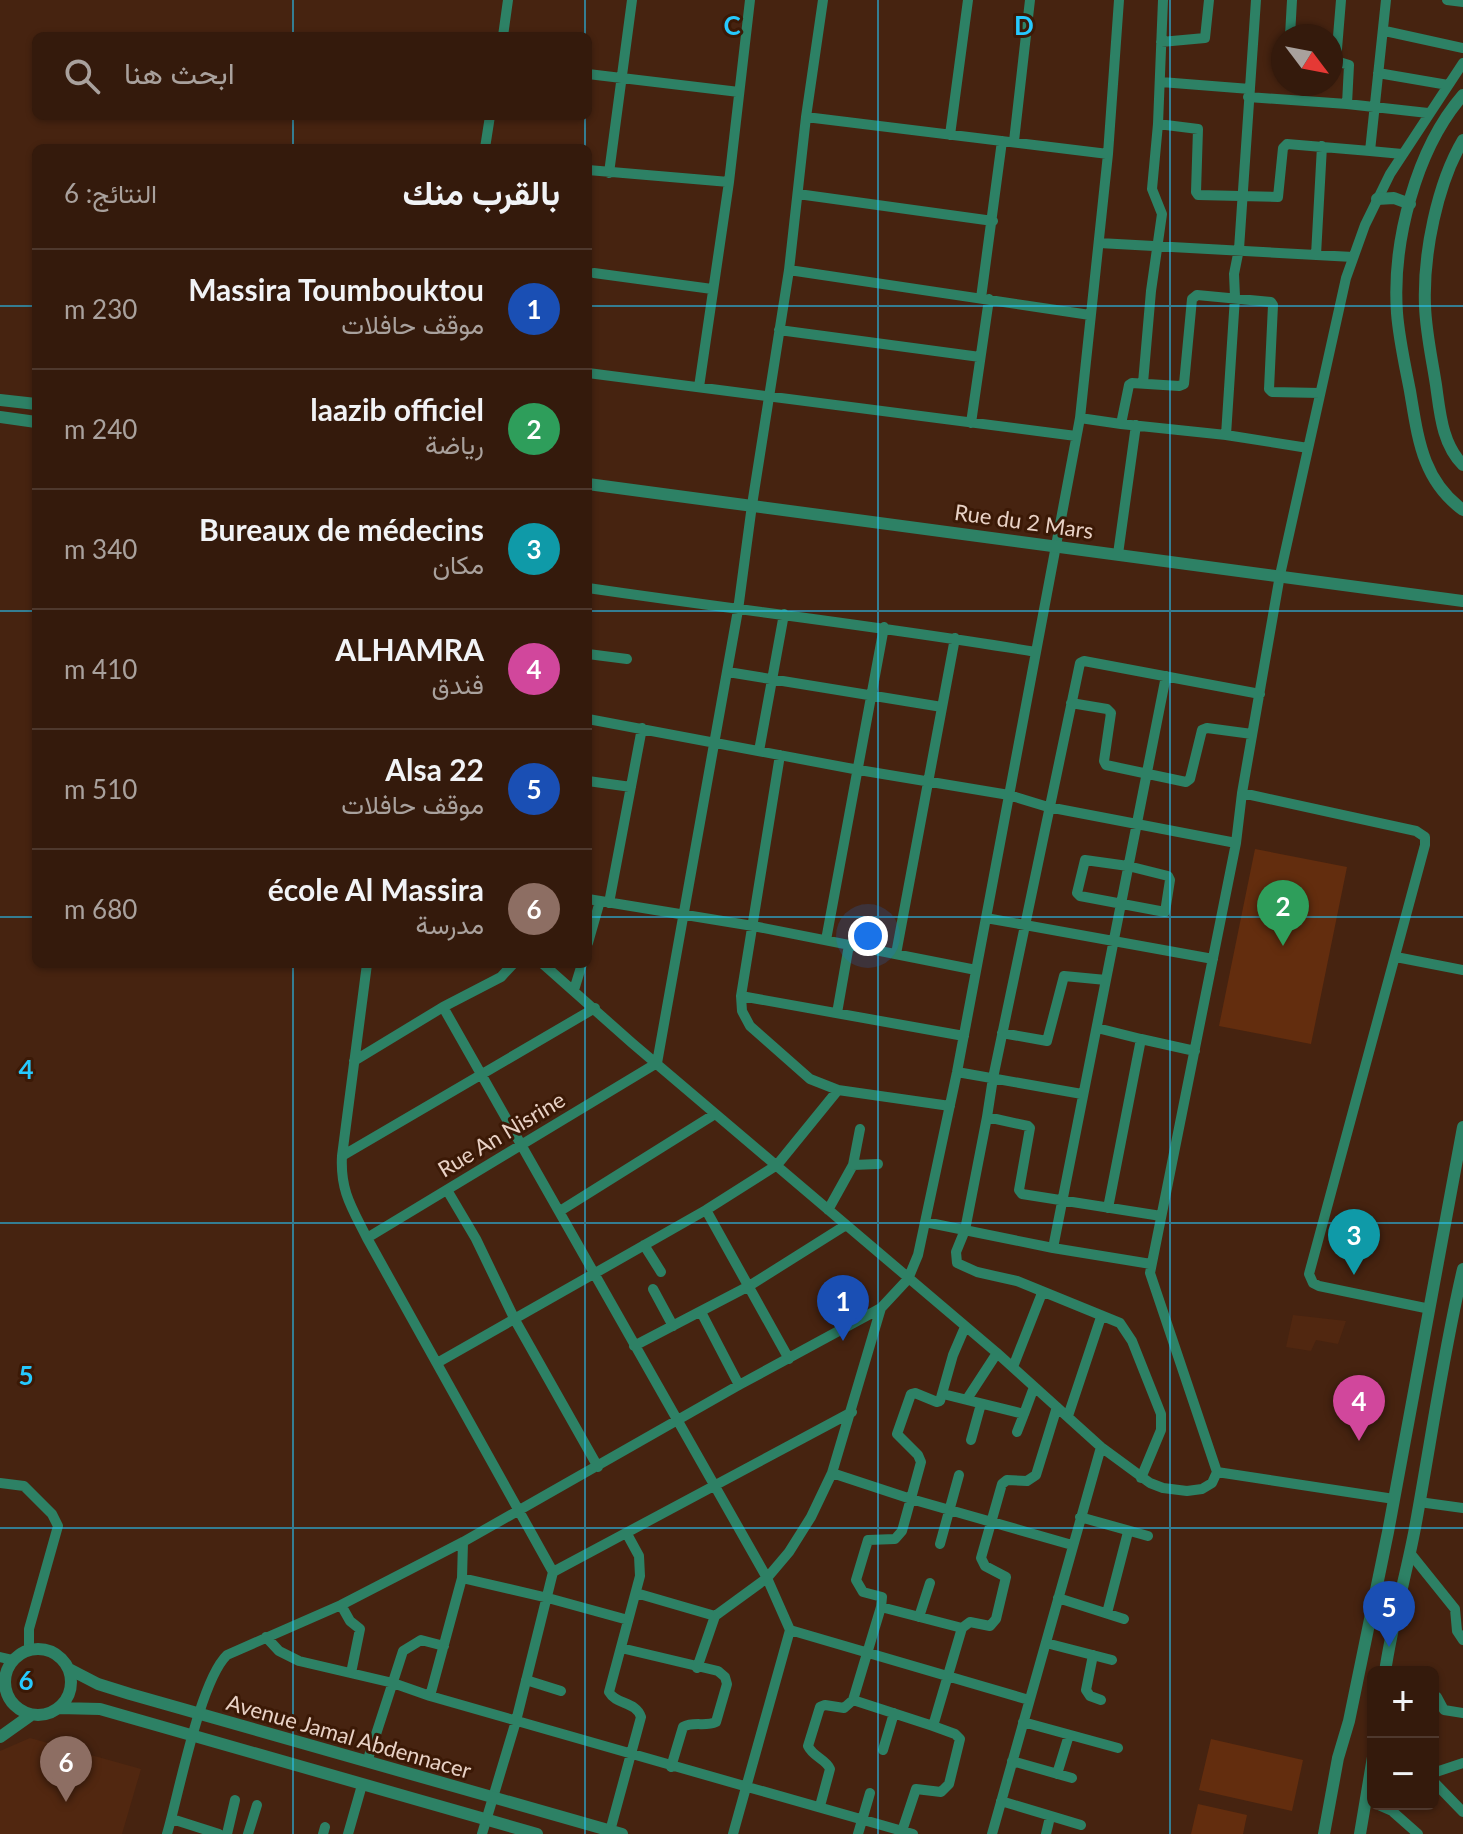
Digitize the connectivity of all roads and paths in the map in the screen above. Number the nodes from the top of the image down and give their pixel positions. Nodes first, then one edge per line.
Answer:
1 (508, 0) edge
2 (632, 0) edge
3 (750, 0) edge
4 (823, 0) edge
5 (968, 0) edge
6 (1030, 0) edge
7 (1119, 0) edge
8 (1163, 0) edge
9 (1209, 0) edge
10 (1256, 0) edge
11 (1292, 0) edge
12 (1341, 0) edge
13 (1386, 0) edge
14 (1447, 0) edge
15 (1463, 2) edge
16 (1291, 24) edge
17 (1338, 24) edge
18 (1385, 31) junction
19 (504, 32) edge
20 (1161, 42) junction
21 (1463, 48) edge
22 (1343, 61) edge
23 (1463, 63) edge
24 (1378, 73) junction
25 (592, 74) edge
26 (621, 78) junction
27 (1161, 82) junction
28 (1448, 85) junction
29 (739, 92) junction
30 (1249, 93) junction
31 (1463, 95) edge
32 (1347, 104) junction
33 (1374, 107) junction
34 (1428, 113) junction
35 (806, 117) junction
36 (489, 120) edge
37 (1158, 124) junction
38 (950, 135) junction
39 (1463, 140) edge
40 (1002, 141) junction
41 (1014, 141) junction
42 (486, 144) edge
43 (1322, 146) junction
44 (1370, 151) junction
45 (1108, 154) junction
46 (1402, 154) junction
47 (592, 171) edge
48 (609, 173) junction
49 (729, 182) junction
50 (798, 194) junction
51 (1241, 197) junction
52 (1377, 199) junction
53 (1410, 204) junction
54 (993, 221) junction
55 (1099, 243) junction
56 (1159, 248) junction
57 (1239, 249) junction
58 (1316, 255) junction
59 (1353, 257) junction
60 (789, 270) junction
61 (594, 273) dead end
62 (712, 289) junction
63 (1235, 297) junction
64 (985, 299) junction
65 (1090, 315) junction
66 (779, 330) junction
67 (980, 357) junction
68 (592, 374) edge
69 (1143, 383) junction
70 (699, 387) junction
71 (1320, 393) junction
72 (768, 398) junction
73 (0, 400) edge
74 (32, 404) edge
75 (0, 417) edge
76 (1080, 418) junction
77 (32, 421) edge
78 (971, 423) junction
79 (1121, 424) junction
80 (1136, 425) junction
81 (1226, 435) junction
82 (1076, 436) junction
83 (1308, 448) junction
84 (1463, 465) edge
85 (592, 485) edge
86 (752, 505) junction
87 (1463, 510) edge
88 (1056, 546) junction
89 (1118, 554) junction
90 (1280, 575) junction
91 (592, 589) edge
92 (1460, 599) edge
93 (738, 610) junction
94 (784, 614) junction
95 (884, 627) junction
96 (955, 638) junction
97 (1036, 652) junction
98 (592, 655) edge
99 (627, 659) dead end
100 (728, 672) junction
101 (1166, 676) junction
102 (772, 678) junction
103 (1260, 694) junction
104 (872, 695) junction
105 (1071, 703) junction
106 (942, 707) junction
107 (592, 720) edge
108 (642, 728) junction
109 (1252, 734) junction
110 (715, 741) junction
111 (759, 751) junction
112 (780, 755) junction
113 (859, 770) junction
114 (1147, 775) junction
115 (592, 782) edge
116 (929, 782) junction
117 (631, 787) junction
118 (1242, 793) junction
119 (1009, 795) junction
120 (1048, 807) junction
121 (1137, 822) junction
122 (1236, 843) junction
123 (1128, 866) junction
124 (592, 900) edge
125 (605, 902) junction
126 (1120, 904) junction
127 (685, 916) junction
128 (986, 918) junction
129 (753, 926) junction
130 (1024, 926) junction
131 (592, 933) edge
132 (826, 940) junction
133 (1113, 941) junction
134 (849, 945) junction
135 (896, 954) junction
136 (1396, 957) junction
137 (1213, 959) junction
138 (366, 968) edge
139 (509, 968) edge
140 (548, 968) edge
141 (581, 968) edge
142 (976, 970) junction
143 (1463, 970) edge
144 (1106, 980) junction
145 (574, 990) junction
146 (741, 996) junction
147 (443, 1007) junction
148 (595, 1008) junction
149 (837, 1013) junction
150 (1097, 1028) junction
151 (1002, 1033) junction
152 (964, 1036) junction
153 (1141, 1039) junction
154 (1195, 1051) junction
155 (354, 1061) junction
156 (657, 1063) junction
157 (481, 1072) junction
158 (957, 1072) junction
159 (993, 1078) junction
160 (838, 1090) junction
161 (1082, 1094) junction
162 (950, 1106) junction
163 (715, 1114) junction
164 (987, 1117) junction
165 (1463, 1127) edge
166 (860, 1129) dead end
167 (522, 1144) junction
168 (342, 1156) junction
169 (878, 1164) dead end
170 (777, 1165) junction
171 (853, 1165) junction
172 (447, 1190) junction
173 (1062, 1200) junction
174 (1108, 1208) junction
175 (706, 1210) junction
176 (828, 1210) junction
177 (560, 1211) junction
178 (1161, 1216) junction
179 (925, 1222) junction
180 (846, 1225) junction
181 (965, 1230) junction
182 (367, 1238) junction
183 (644, 1245) junction
184 (1053, 1248) junction
185 (1151, 1264) junction
186 (1463, 1269) edge
187 (661, 1272) dead end
188 (594, 1275) junction
189 (908, 1279) junction
190 (749, 1286) junction
191 (653, 1289) dead end
192 (1042, 1293) junction
193 (881, 1308) junction
194 (1430, 1309) junction
195 (701, 1312) junction
196 (1458, 1315) edge
197 (1101, 1317) junction
198 (515, 1320) junction
199 (673, 1326) junction
200 (965, 1327) junction
201 (634, 1346) junction
202 (997, 1353) junction
203 (789, 1359) junction
204 (437, 1363) junction
205 (1013, 1367) junction
206 (739, 1385) junction
207 (1034, 1387) junction
208 (943, 1394) junction
209 (967, 1399) junction
210 (981, 1404) junction
211 (1057, 1407) junction
212 (852, 1412) junction
213 (1024, 1414) junction
214 (1068, 1416) junction
215 (678, 1420) junction
216 (1017, 1432) dead end
217 (971, 1440) dead end
218 (1101, 1447) junction
219 (598, 1467) junction
220 (1217, 1472) junction
221 (832, 1473) junction
222 (959, 1475) dead end
223 (1141, 1478) junction
224 (0, 1483) edge
225 (714, 1486) junction
226 (911, 1499) junction
227 (1394, 1499) junction
228 (1419, 1502) junction
229 (1463, 1508) edge
230 (518, 1510) junction
231 (949, 1511) junction
232 (1080, 1517) junction
233 (992, 1522) junction
234 (1128, 1532) junction
235 (627, 1534) junction
236 (1148, 1536) dead end
237 (463, 1542) junction
238 (940, 1544) dead end
239 (1072, 1545) junction
240 (1410, 1553) junction
241 (553, 1572) junction
242 (462, 1578) junction
243 (767, 1578) junction
244 (930, 1583) dead end
245 (636, 1593) junction
246 (548, 1598) junction
247 (1058, 1598) junction
248 (341, 1605) junction
249 (881, 1607) junction
250 (1107, 1613) junction
251 (715, 1616) junction
252 (919, 1617) junction
253 (1124, 1619) dead end
254 (628, 1620) junction
255 (962, 1628) junction
256 (790, 1630) junction
257 (266, 1637) junction
258 (1463, 1640) edge
259 (1046, 1643) junction
260 (444, 1646) junction
261 (621, 1648) junction
262 (29, 1650) junction
263 (867, 1655) junction
264 (1093, 1655) junction
265 (7, 1658) edge
266 (1112, 1660) dead end
267 (1386, 1666) edge
268 (697, 1668) junction
269 (69, 1669) junction
270 (351, 1673) junction
271 (949, 1676) junction
272 (526, 1680) junction
273 (393, 1683) junction
274 (561, 1691) dead end
275 (3, 1693) edge
276 (430, 1696) junction
277 (853, 1700) junction
278 (1029, 1700) junction
279 (1101, 1700) dead end
280 (1439, 1701) edge
281 (59, 1708) junction
282 (894, 1713) junction
283 (1463, 1713) edge
284 (31, 1715) junction
285 (200, 1715) junction
286 (516, 1721) junction
287 (1023, 1722) junction
288 (933, 1726) junction
289 (1069, 1735) junction
290 (194, 1736) junction
291 (0, 1737) edge
292 (1118, 1748) dead end
293 (883, 1750) dead end
294 (632, 1754) junction
295 (1012, 1761) junction
296 (367, 1762) junction
297 (1463, 1763) edge
298 (671, 1767) junction
299 (1439, 1771) edge
300 (1057, 1774) junction
301 (1072, 1778) dead end
302 (362, 1785) junction
303 (746, 1785) junction
304 (1439, 1787) edge
305 (870, 1793) dead end
306 (493, 1798) junction
307 (235, 1800) dead end
308 (1001, 1801) junction
309 (257, 1805) dead end
310 (820, 1806) junction
311 (1369, 1810) edge
312 (1390, 1810) edge
313 (1463, 1812) edge
314 (1050, 1817) junction
315 (172, 1819) junction
316 (862, 1819) junction
317 (486, 1820) junction
318 (1081, 1825) dead end
319 (616, 1832) edge
320 (907, 1832) edge
321 (167, 1834) edge
322 (218, 1834) edge
323 (227, 1834) edge
324 (248, 1834) edge
325 (348, 1834) edge
326 (482, 1834) edge
327 (537, 1834) edge
328 (733, 1834) edge
329 (858, 1834) edge
330 (992, 1834) edge
331 (1046, 1834) edge
332 (1324, 1834) edge
333 (1360, 1834) edge
334 (1418, 1834) edge

1 - 19 street
2 - 26 street
3 - 29 street
4 - 35 street
5 - 38 street
6 - 41 street
7 - 45 street
8 - 20 street
9 - 20 street
10 - 30 street
11 - 16 street
12 - 17 street
13 - 18 street
14 - 15 street
18 - 21 street
18 - 24 street
20 - 27 street
22 - 32 street
23 - 28 street
24 - 28 street
24 - 33 street
25 - 26 street
26 - 29 street
26 - 48 street
27 - 30 street
27 - 37 street
28 - 34 street
29 - 49 street
30 - 32 street
30 - 51 street
31 - 53 street
32 - 33 street
33 - 34 street
33 - 44 street
34 - 46 street
35 - 38 street
35 - 50 street
36 - 42 street
37 - 51 street
37 - 56 street
38 - 40 street
39 - 84 street
40 - 41 street
40 - 54 street
41 - 45 street
43 - 44 street
43 - 51 street
43 - 58 street
44 - 46 street
45 - 55 street
46 - 52 street
47 - 48 street
48 - 49 street
49 - 62 street
50 - 54 street
50 - 60 street
51 - 57 street
52 - 53 street
52 - 59 street
53 - 87 street
54 - 64 street
55 - 56 street
55 - 65 street
56 - 57 street
56 - 69 street
57 - 58 street
57 - 63 street
58 - 59 street
59 - 71 street
60 - 64 street
60 - 66 street
61 - 62 street
62 - 70 street
63 - 69 street
63 - 71 street
63 - 81 street
64 - 65 street
64 - 67 street
65 - 76 street
66 - 67 street
66 - 72 street
67 - 78 street
68 - 70 street
69 - 79 street
70 - 72 street
71 - 83 street
72 - 78 street
72 - 86 street
73 - 74 street
75 - 77 street
76 - 79 street
76 - 82 street
78 - 82 street
79 - 80 street
80 - 81 street
80 - 89 street
81 - 83 street
82 - 88 street
83 - 90 street
85 - 86 street, Rue du 2 Mars
86 - 88 street, Rue du 2 Mars
86 - 93 street
88 - 89 street, Rue du 2 Mars
88 - 97 street
89 - 90 street, Rue du 2 Mars
90 - 92 street, Rue du 2 Mars
90 - 103 street
91 - 93 street
93 - 94 street
93 - 100 street
94 - 95 street
94 - 102 street
95 - 96 street
95 - 104 street
96 - 97 street
96 - 106 street
97 - 119 street
98 - 99 street
100 - 102 street
100 - 110 street
101 - 103 street
101 - 105 street
101 - 114 street
102 - 104 street
102 - 111 street
103 - 109 street
104 - 106 street
104 - 113 street
105 - 114 street
105 - 120 street
106 - 116 street
107 - 108 street
108 - 110 street
108 - 117 street
109 - 114 street
109 - 118 street
110 - 111 street
110 - 127 street
111 - 112 street
112 - 113 street
112 - 129 street
113 - 116 street
113 - 132 street
114 - 121 street
115 - 117 street
116 - 119 street
116 - 135 street
117 - 125 street
118 - 122 street
118 - 136 street
119 - 120 street
119 - 128 street
120 - 121 street
120 - 130 street
121 - 122 street
121 - 123 street
122 - 137 street
123 - 126 street
123 - 126 street
123 - 126 street
124 - 125 street
125 - 127 street
125 - 131 street
126 - 133 street
127 - 129 street
127 - 156 street
128 - 130 street
128 - 142 street
129 - 132 street
129 - 146 street
130 - 133 street
130 - 151 street
132 - 134 street
133 - 137 street
133 - 144 street
134 - 135 street
134 - 149 street
135 - 142 street
136 - 143 street
136 - 194 street
137 - 154 street
138 - 155 street
139 - 147 street
140 - 145 street
141 - 145 street
142 - 152 street
144 - 150 street
144 - 151 street
145 - 148 street
146 - 149 street
146 - 160 street
147 - 155 street
147 - 157 street
148 - 156 street
148 - 157 street
149 - 152 street
150 - 153 street
150 - 161 street
151 - 159 street
152 - 158 street
153 - 154 street
153 - 174 street
154 - 178 street
155 - 168 street
156 - 163 street
156 - 167 street, Rue An Nisrine
157 - 167 street
157 - 168 street
158 - 159 street
158 - 162 street
159 - 161 street
159 - 164 street
160 - 162 street
160 - 170 street
161 - 173 street
162 - 179 street
163 - 170 street
163 - 177 street
164 - 173 street
164 - 181 street
165 - 194 street
166 - 171 street
167 - 172 street, Rue An Nisrine
167 - 177 street
168 - 182 street
169 - 171 street
170 - 175 street
170 - 176 street
171 - 176 street
172 - 182 street, Rue An Nisrine
172 - 198 street
173 - 174 street
173 - 184 street
174 - 178 street
175 - 183 street
175 - 190 street
176 - 180 street
177 - 188 street
178 - 185 street
179 - 181 street
179 - 189 street
180 - 189 street
180 - 190 street
181 - 184 street
181 - 192 street
182 - 204 street
183 - 187 street
183 - 188 street
184 - 185 street
185 - 220 street
186 - 196 street
188 - 198 street
188 - 201 street
189 - 193 street
189 - 200 street
190 - 195 street
190 - 203 street
191 - 199 street
192 - 197 street
192 - 205 street
193 - 203 street
193 - 212 street
194 - 227 street
195 - 199 street
195 - 206 street
196 - 228 street
197 - 214 street
197 - 223 street
198 - 204 street
198 - 219 street
199 - 201 street
200 - 202 street
200 - 208 street
201 - 215 street
202 - 205 street
202 - 209 street
203 - 206 street
204 - 230 street
205 - 207 street
206 - 215 street
207 - 211 street
207 - 213 street
208 - 209 street
208 - 226 street
209 - 210 street
210 - 213 street
210 - 217 street
211 - 214 street
211 - 233 street
212 - 221 street
212 - 225 street
213 - 216 street
214 - 218 street
215 - 219 street
215 - 225 street
218 - 223 street
218 - 232 street
219 - 230 street
220 - 223 street
220 - 227 street
221 - 226 street
221 - 243 street
222 - 231 street
224 - 262 street
225 - 235 street
225 - 243 street
226 - 231 street
226 - 249 street
227 - 332 street
228 - 229 street
228 - 240 street
230 - 237 street
230 - 241 street
231 - 233 street
231 - 238 street
232 - 234 street
232 - 239 street
233 - 239 street
233 - 255 street
234 - 236 street
234 - 250 street
235 - 241 street
235 - 245 street
237 - 242 street
237 - 248 street
239 - 247 street
240 - 258 street
240 - 267 street
241 - 246 street
242 - 246 street
242 - 260 street
243 - 251 street
243 - 256 street
244 - 252 street
245 - 251 street
245 - 254 street
246 - 254 street
246 - 272 street
247 - 250 street
247 - 259 street
248 - 257 street
248 - 270 street
249 - 252 street
249 - 263 street
250 - 253 street
251 - 268 street
252 - 255 street
254 - 261 street
255 - 271 street
256 - 263 street
256 - 303 street
257 - 270 street
257 - 285 street
259 - 264 street
259 - 278 street
260 - 273 street
260 - 276 street
261 - 268 street
261 - 294 street
262 - 265 street
262 - 269 street
263 - 271 street
263 - 277 street
264 - 266 street
264 - 279 street
265 - 275 street
268 - 298 street
269 - 281 street
269 - 285 street, Avenue Jamal Abdennacer
270 - 273 street
271 - 278 street
271 - 288 street
272 - 274 street
272 - 286 street
273 - 276 street
273 - 296 street
275 - 284 street
276 - 286 street
277 - 282 street
277 - 310 street
278 - 287 street
280 - 283 street
281 - 284 street
281 - 290 street, Avenue Jamal Abdennacer
282 - 288 street
282 - 293 street
284 - 291 street
285 - 290 street
285 - 296 street, Avenue Jamal Abdennacer
286 - 294 street
286 - 306 street
287 - 289 street
287 - 295 street
288 - 320 street
289 - 292 street
289 - 300 street
290 - 302 street, Avenue Jamal Abdennacer
290 - 315 street
294 - 298 street
294 - 319 street
295 - 300 street
295 - 308 street
296 - 306 street, Avenue Jamal Abdennacer
297 - 299 street
298 - 303 street
300 - 301 street
302 - 317 street, Avenue Jamal Abdennacer
302 - 325 street
303 - 310 street
303 - 328 street
304 - 313 street
305 - 316 street
306 - 317 street
306 - 319 street, Avenue Jamal Abdennacer
307 - 323 street
308 - 314 street
308 - 330 street
309 - 324 street
310 - 316 street
311 - 333 street
312 - 334 street
314 - 318 street
314 - 331 street
315 - 321 street
315 - 322 street
316 - 320 street
316 - 329 street
317 - 326 street
317 - 327 street, Avenue Jamal Abdennacer

